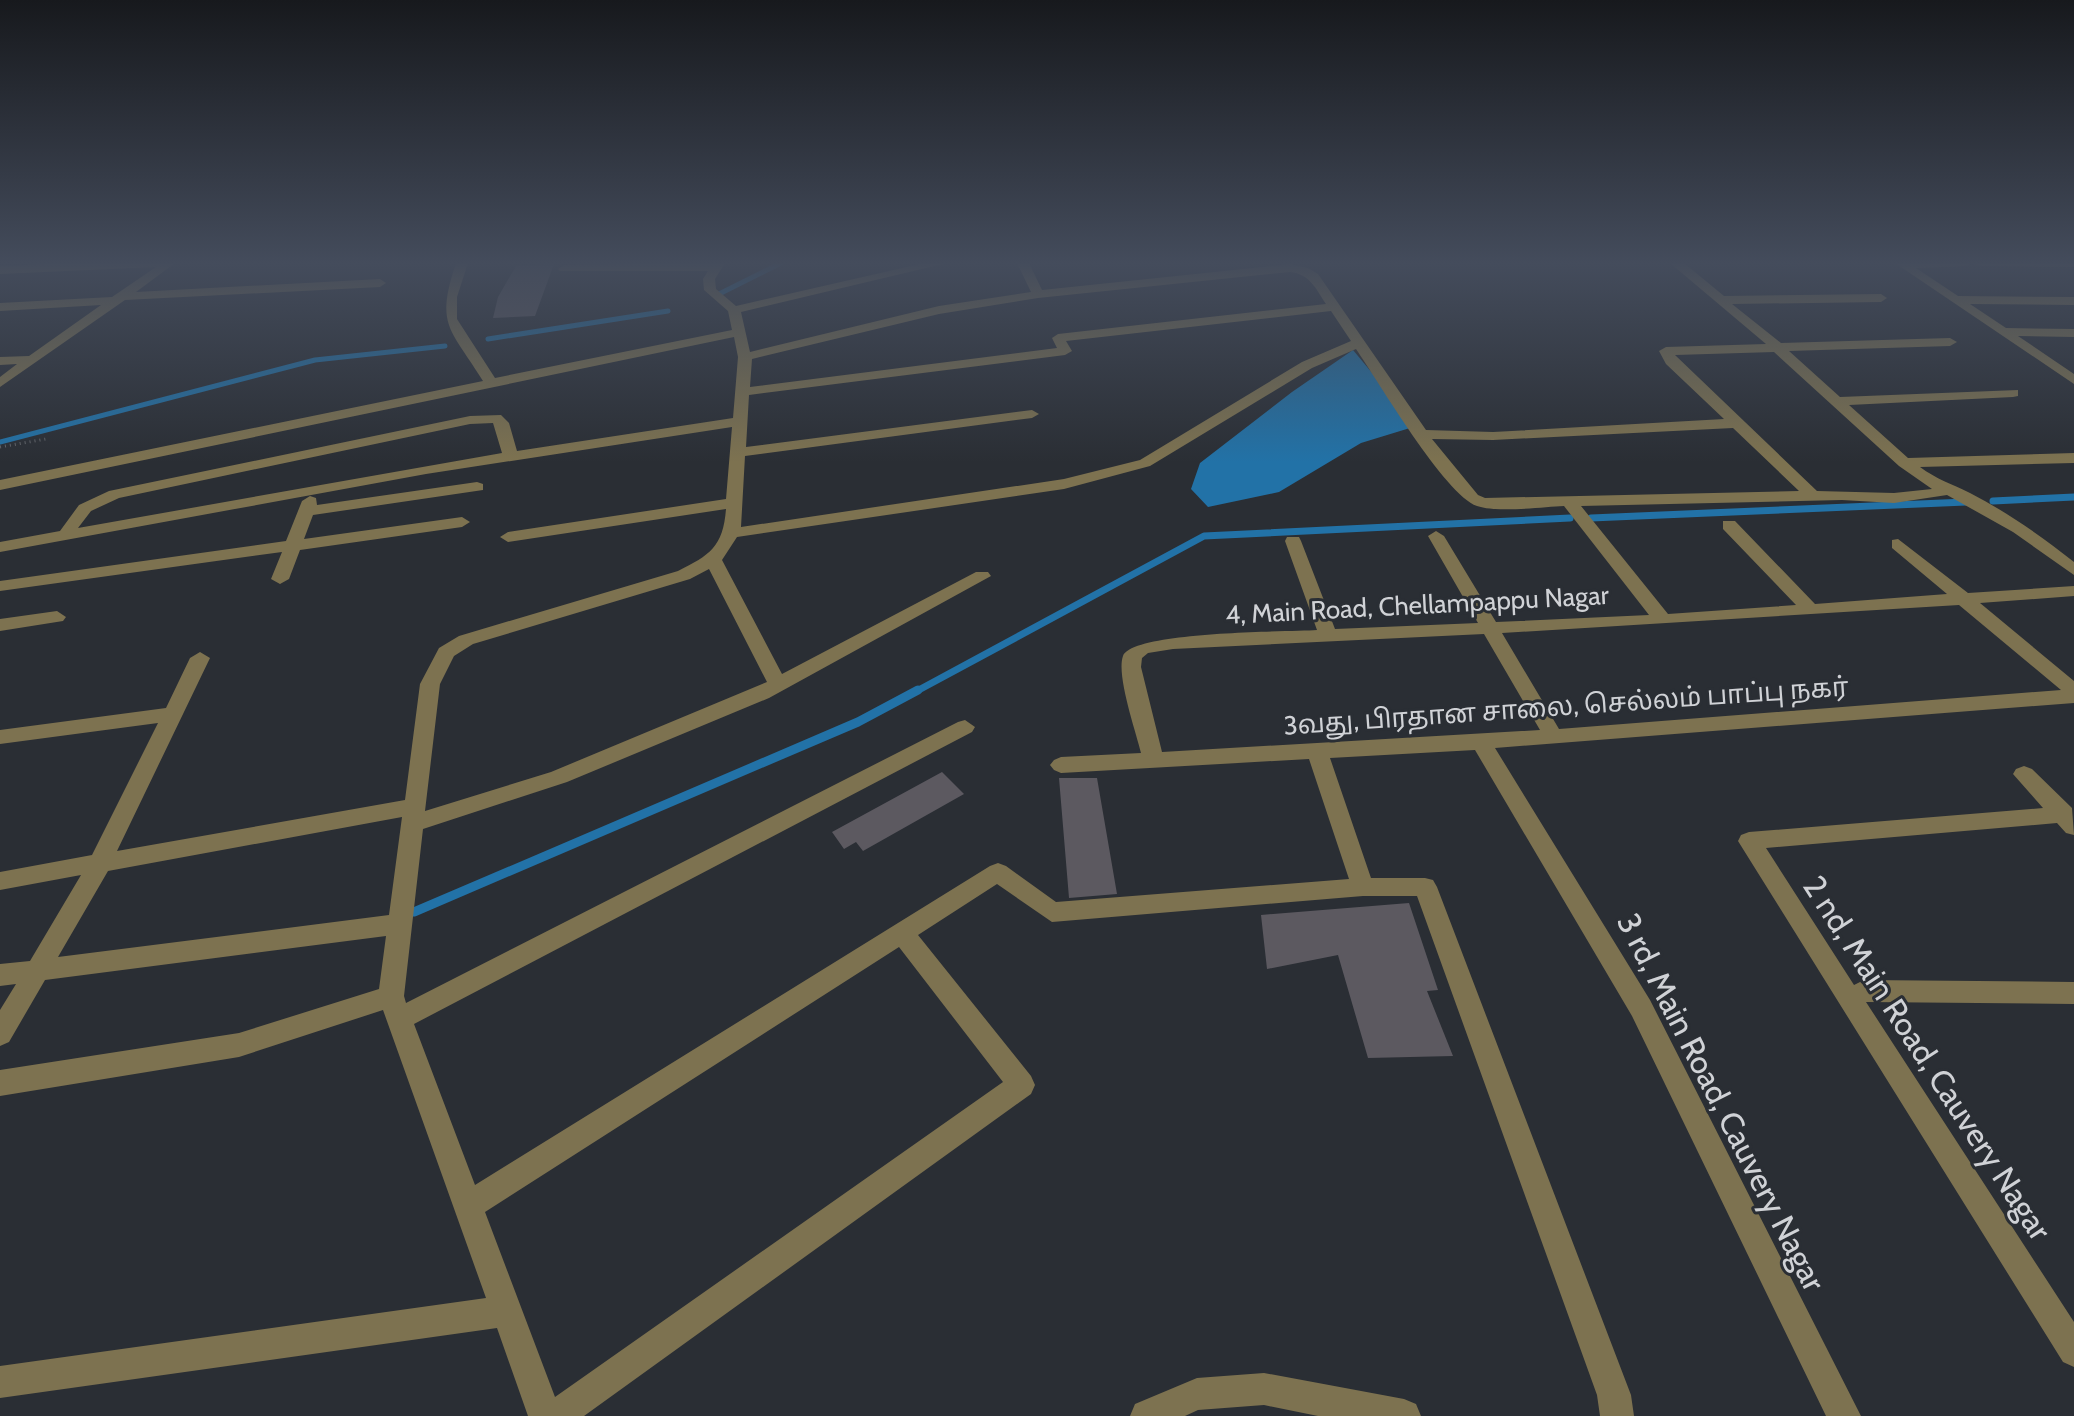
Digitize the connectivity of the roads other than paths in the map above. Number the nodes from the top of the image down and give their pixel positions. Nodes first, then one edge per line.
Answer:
1 (76, 329) edge
2 (457, 329) edge
3 (705, 329) edge
4 (738, 329) edge
5 (860, 329) edge
6 (1137, 329) edge
7 (1348, 329) edge
8 (1756, 329) edge
9 (2002, 329) edge
10 (2025, 329) edge
11 (2006, 332) junction
12 (1950, 342) dead end
13 (1358, 343) junction
14 (1775, 345) junction
15 (745, 357) junction
16 (32, 360) junction
17 (0, 361) edge
18 (2074, 380) edge
19 (0, 383) edge
20 (492, 384) junction
21 (741, 392) junction
22 (2013, 393) dead end
23 (1838, 401) junction
24 (1032, 414) dead end
25 (739, 422) junction
26 (1739, 423) junction
27 (1424, 434) junction
28 (737, 453) junction
29 (510, 455) junction
30 (2074, 458) edge
31 (1904, 463) junction
32 (0, 485) edge
33 (477, 487) dead end
34 (315, 489) junction
35 (1946, 490) junction
36 (1812, 495) junction
37 (734, 503) junction
38 (1571, 504) junction
39 (306, 511) junction
40 (462, 522) dead end
41 (1729, 525) dead end
42 (732, 533) junction
43 (67, 534) junction
44 (1436, 536) dead end
45 (508, 537) dead end
46 (1293, 541) dead end
47 (1898, 544) dead end
48 (293, 546) junction
49 (0, 547) edge
50 (713, 560) junction
51 (2074, 570) edge
52 (982, 576) dead end
53 (280, 579) dead end
54 (0, 586) edge
55 (2074, 591) edge
56 (1967, 601) junction
57 (1811, 610) junction
58 (57, 617) dead end
59 (1663, 620) junction
60 (0, 625) edge
61 (1490, 628) junction
62 (1328, 636) junction
63 (200, 658) dead end
64 (778, 685) junction
65 (2074, 693) edge
66 (173, 714) junction
67 (965, 727) dead end
68 (0, 737) edge
69 (1554, 737) junction
70 (1481, 742) junction
71 (1317, 751) junction
72 (1153, 760) junction
73 (1061, 765) dead end
74 (2024, 774) dead end
75 (414, 815) junction
76 (2069, 821) edge
77 (99, 865) junction
78 (0, 881) edge
79 (1363, 887) junction
80 (399, 924) junction
81 (902, 933) junction
82 (38, 970) junction
83 (0, 975) edge
84 (1864, 991) dead end
85 (2074, 993) edge
86 (395, 1008) junction
87 (0, 1034) edge
88 (0, 1083) edge
89 (469, 1205) junction
90 (509, 1311) junction
91 (2074, 1351) edge
92 (0, 1382) edge
93 (545, 1416) edge
94 (556, 1416) edge
95 (1147, 1416) edge
96 (1404, 1416) edge
97 (1617, 1416) edge
98 (1844, 1416) edge

1 - 16 street
2 - 20 street
3 - 20 street
4 - 15 street
5 - 15 street
6 - 21 street
7 - 13 street
8 - 14 street
9 - 11 street
10 - 11 street
11 - 18 street
12 - 14 street
13 - 27 street
13 - 42 street
14 - 23 street
14 - 26 street
15 - 21 street
16 - 17 street
16 - 19 street
20 - 32 street
21 - 25 street
22 - 23 street
23 - 31 street
24 - 28 street
25 - 28 street
25 - 29 street
26 - 27 street
26 - 36 street
27 - 38 street
28 - 37 street
29 - 34 street
29 - 43 street
30 - 31 street
31 - 35 street
33 - 39 street
34 - 39 street
34 - 43 street
35 - 36 street
35 - 51 street
36 - 38 street
37 - 42 street
37 - 45 street
38 - 59 street
39 - 48 street
40 - 48 street
41 - 57 street
42 - 50 street
43 - 49 street
44 - 61 street
46 - 62 street
47 - 56 street
48 - 53 street
48 - 54 street
50 - 64 street
50 - 75 street
52 - 64 street
55 - 56 street, 4, Main Road, Chellampappu Nagar
56 - 57 street, 4, Main Road, Chellampappu Nagar
56 - 65 street
57 - 59 street, 4, Main Road, Chellampappu Nagar
58 - 60 street
59 - 61 street, 4, Main Road, Chellampappu Nagar
61 - 62 street, 4, Main Road, Chellampappu Nagar
61 - 69 street
62 - 72 street, 4, Main Road, Chellampappu Nagar
63 - 66 street
64 - 75 street
65 - 69 street, 3வது, பிரதான சாலை, செல்லம் பாப்பு நகர்
66 - 68 street
66 - 77 street
67 - 86 street
69 - 70 street, 3வது, பிரதான சாலை, செல்லம் பாப்பு நகர்
70 - 71 street, 3வது, பிரதான சாலை, செல்லம் பாப்பு நகர்
70 - 98 street, 3 rd, Main Road, Cauvery Nagar
71 - 72 street, 3வது, பிரதான சாலை, செல்லம் பாப்பு நகர்
71 - 79 street
72 - 73 street, 3வது, பிரதான சாலை, செல்லம் பாப்பு நகர்
74 - 76 street
75 - 77 street
75 - 80 street
76 - 91 street, 2 nd, Main Road, Cauvery Nagar
77 - 78 street
77 - 82 street
79 - 81 street
79 - 97 street
80 - 82 street
80 - 86 street
81 - 89 street
81 - 94 street
82 - 83 street
82 - 87 street
84 - 85 street
86 - 88 street
86 - 89 street
89 - 90 street
90 - 92 street
90 - 93 street
95 - 96 street

